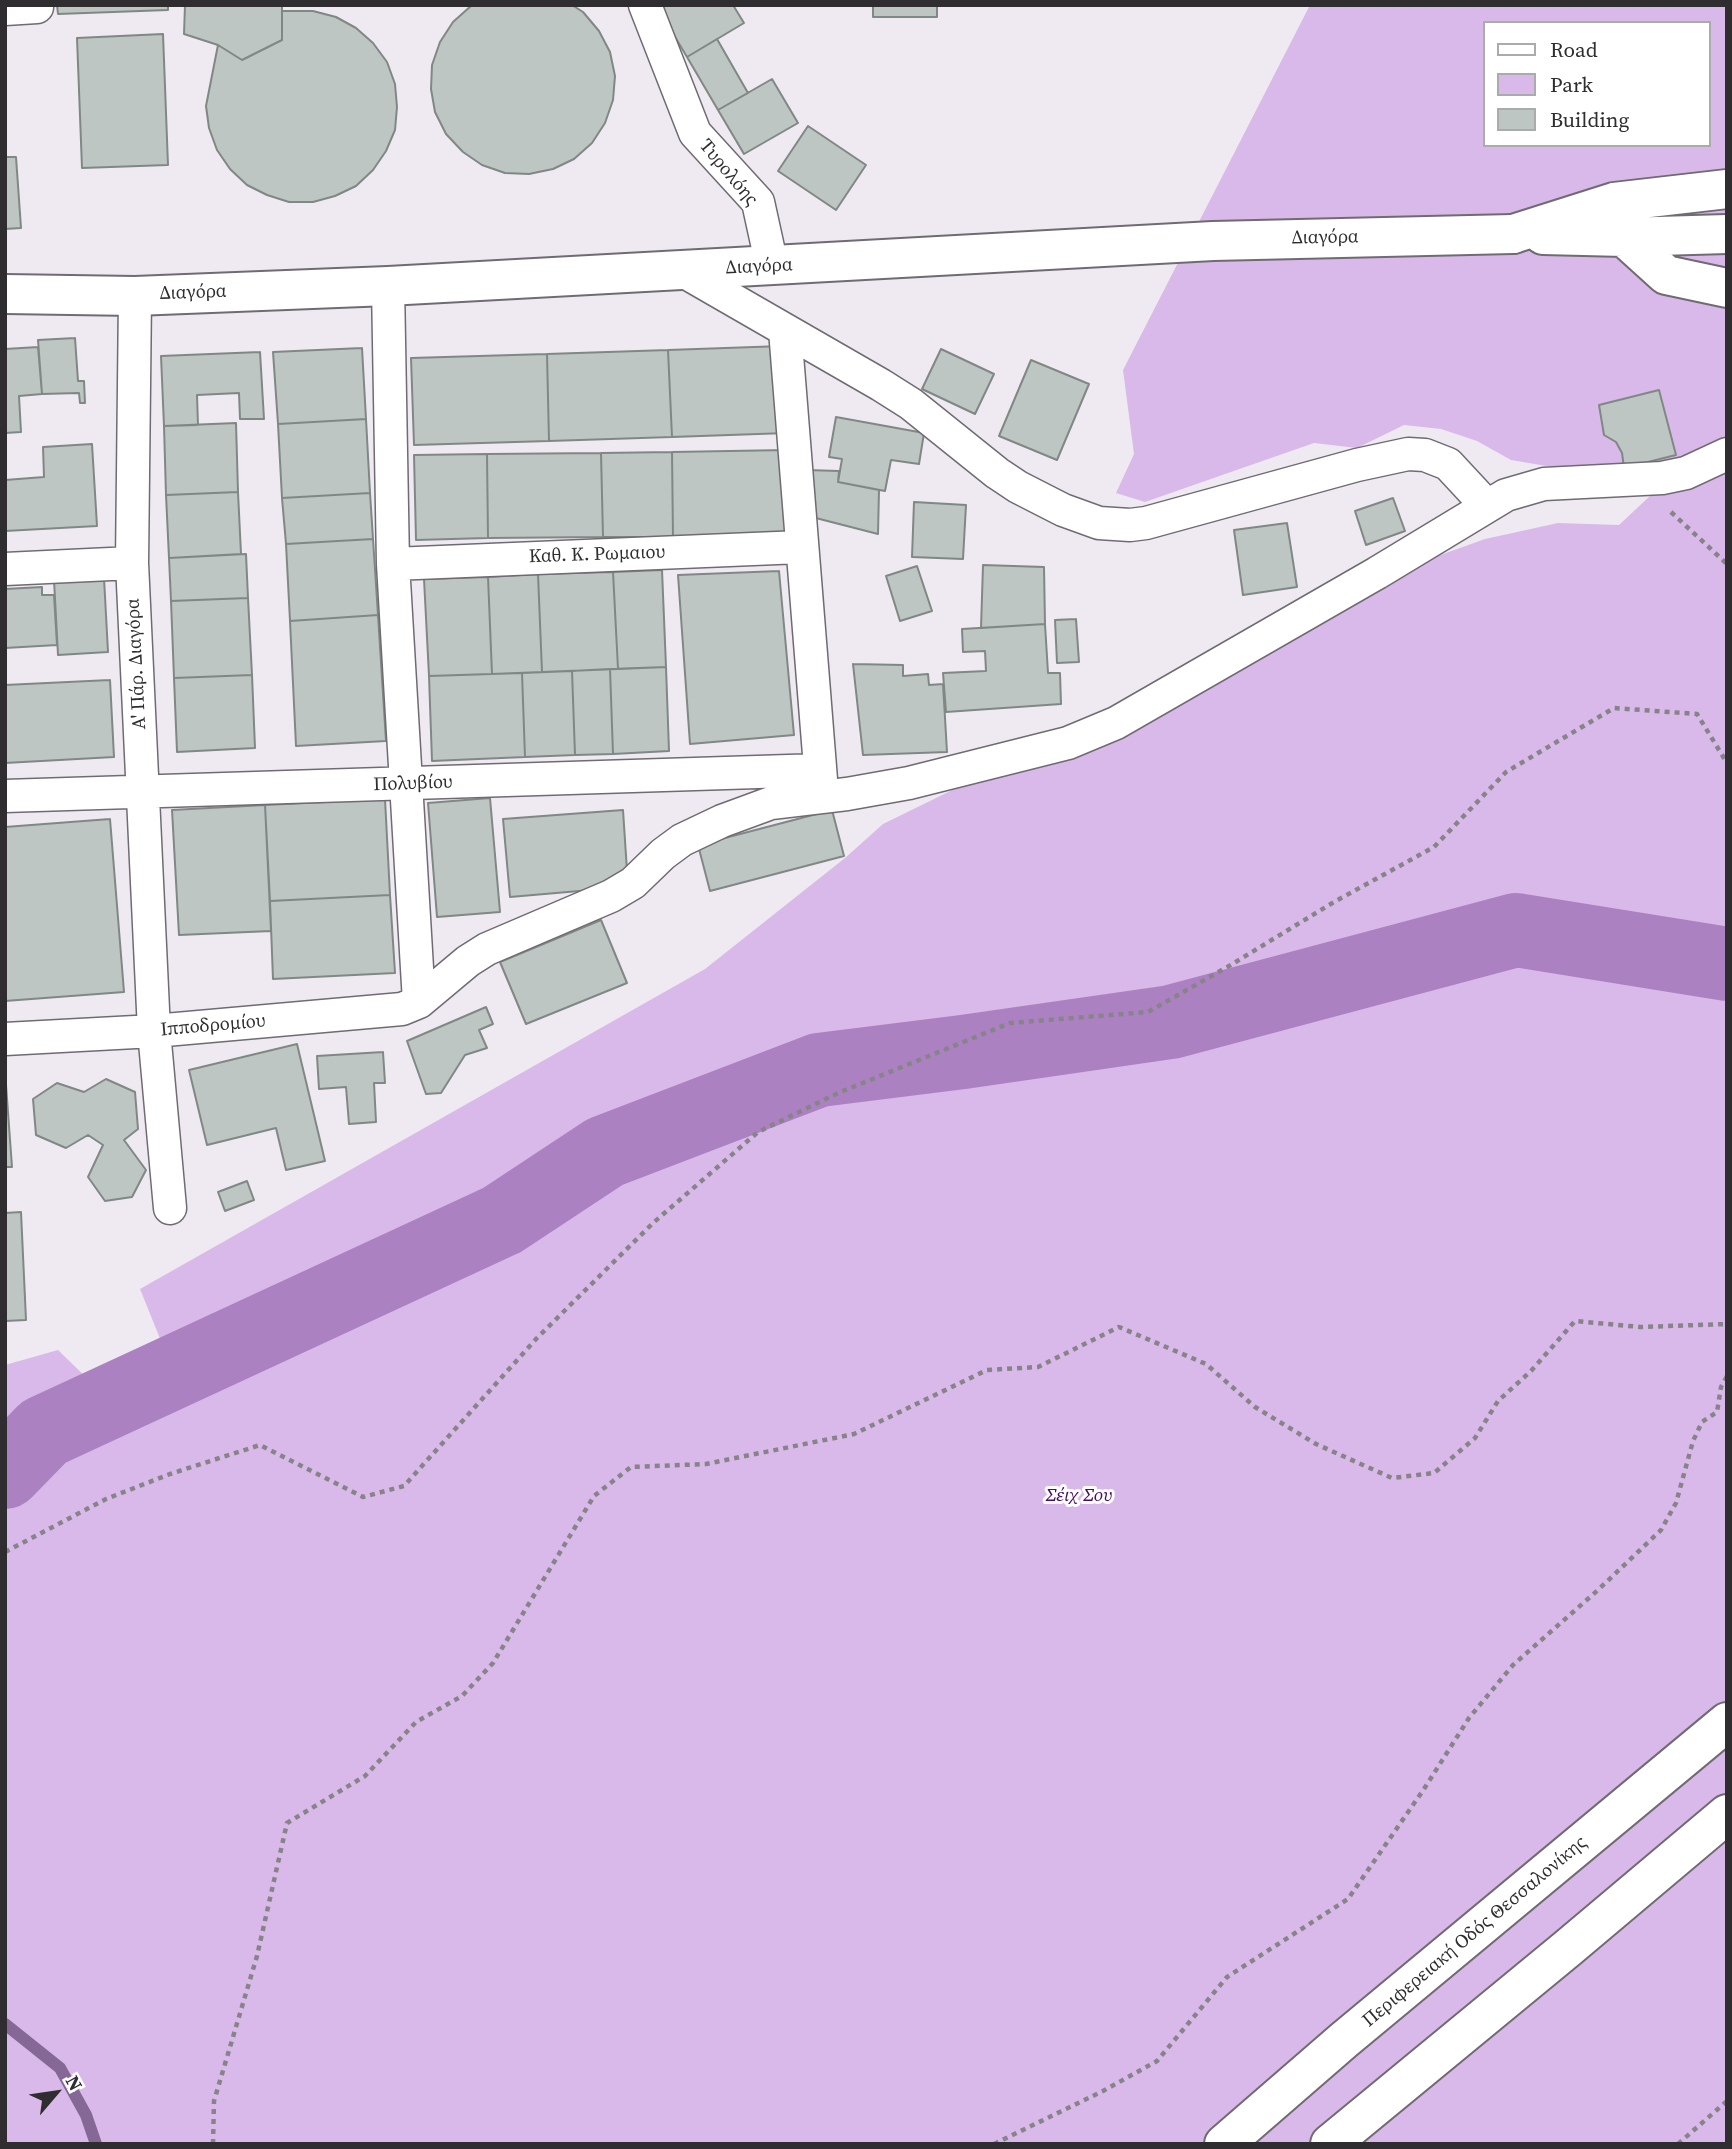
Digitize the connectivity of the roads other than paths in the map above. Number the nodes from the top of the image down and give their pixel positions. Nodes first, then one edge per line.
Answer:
1 (645, 5) edge
2 (37, 7) edge
3 (5, 9) edge
4 (1727, 189) edge
5 (1513, 234) junction
6 (1727, 234) edge
7 (1624, 237) junction
8 (772, 266) junction
9 (683, 271) junction
10 (388, 286) junction
11 (1727, 288) edge
12 (5, 294) edge
13 (135, 296) junction
14 (785, 330) junction
15 (1727, 454) edge
16 (1487, 506) junction
17 (801, 547) junction
18 (132, 563) junction
19 (393, 564) junction
20 (5, 569) edge
21 (821, 784) junction
22 (407, 785) junction
23 (143, 790) junction
24 (5, 796) edge
25 (419, 1002) junction
26 (154, 1031) junction
27 (5, 1039) edge
28 (170, 1208) dead end
29 (1727, 1722) edge
30 (1727, 1814) edge
31 (1224, 2144) edge
32 (1330, 2144) edge

1 - 8 street, Τυρολόης
2 - 3 street
4 - 5 main road
5 - 7 main road
5 - 8 main road, Διαγόρα
6 - 7 main road
7 - 11 main road
8 - 9 main road, Διαγόρα
9 - 10 main road, Διαγόρα
9 - 14 street
10 - 13 main road, Διαγόρα
10 - 19 street
12 - 13 main road, Διαγόρα
13 - 18 street, Α' Πάρ. Διαγόρα
14 - 16 street
14 - 17 street
15 - 16 street
16 - 21 street
17 - 19 street, Καθ. Κ. Ρωμαιου
17 - 21 street
18 - 20 street
18 - 23 street, Α' Πάρ. Διαγόρα
19 - 22 street
21 - 22 street, Πολυβίου
21 - 25 street
22 - 23 street, Πολυβίου
22 - 25 street
23 - 24 street, Πολυβίου
23 - 26 street, Α' Πάρ. Διαγόρα
25 - 26 street, Ιπποδρομίου
26 - 27 street, Ιπποδρομίου
26 - 28 street, Α' Πάρ. Διαγόρα
29 - 31 main road, Περιφερειακή Οδός Θεσσαλονίκης
30 - 32 main road

